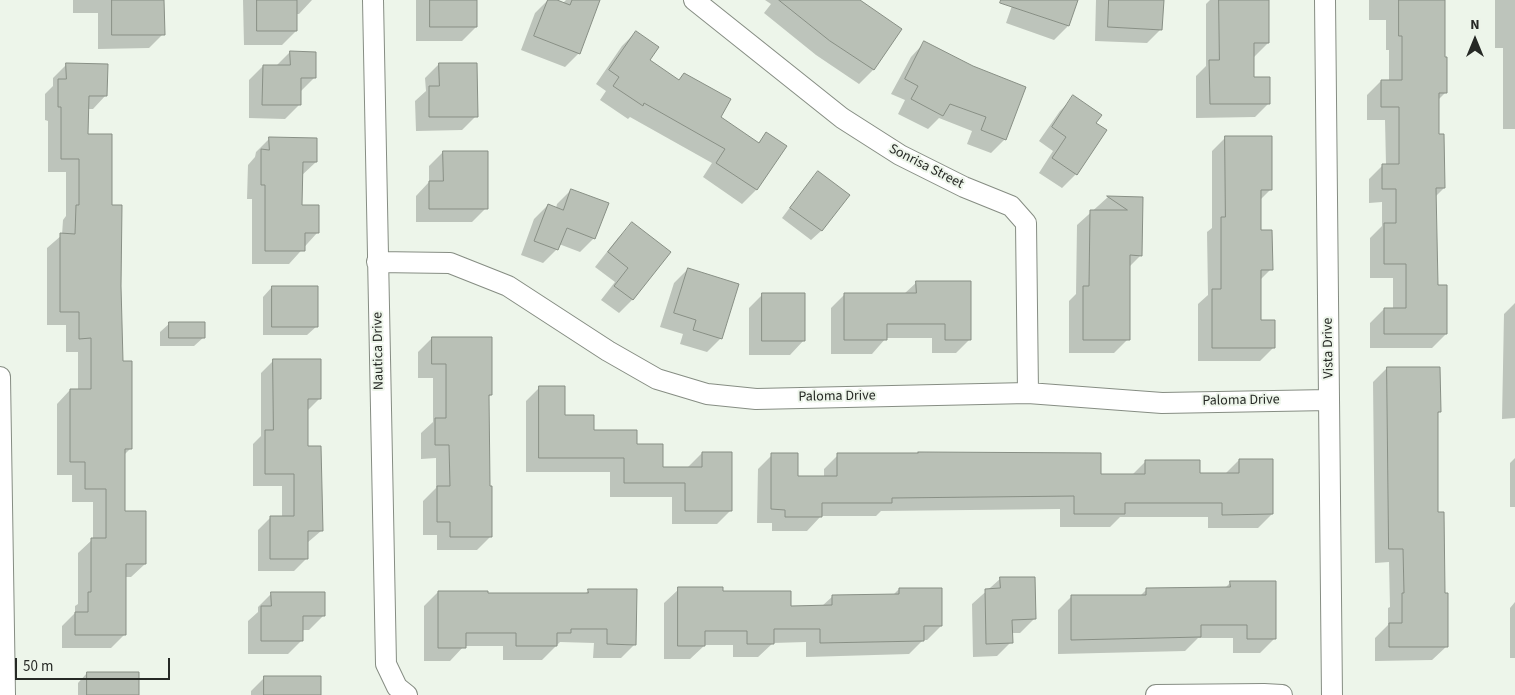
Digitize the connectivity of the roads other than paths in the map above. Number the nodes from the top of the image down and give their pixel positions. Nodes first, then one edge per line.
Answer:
1 (373, 0) edge
2 (694, 0) edge
3 (1325, 0) edge
4 (378, 262) junction
5 (0, 377) edge
6 (1028, 393) junction
7 (1329, 400) junction
8 (5, 695) edge
9 (407, 695) edge
10 (1156, 695) edge
11 (1282, 695) edge
12 (1332, 695) edge

1 - 4 street, Nautica Drive
2 - 6 street, Sonrisa Street
3 - 7 street, Vista Drive
4 - 6 street, Paloma Drive
4 - 9 street, Nautica Drive
5 - 8 street
6 - 7 street, Paloma Drive
7 - 12 street, Vista Drive
10 - 11 street

